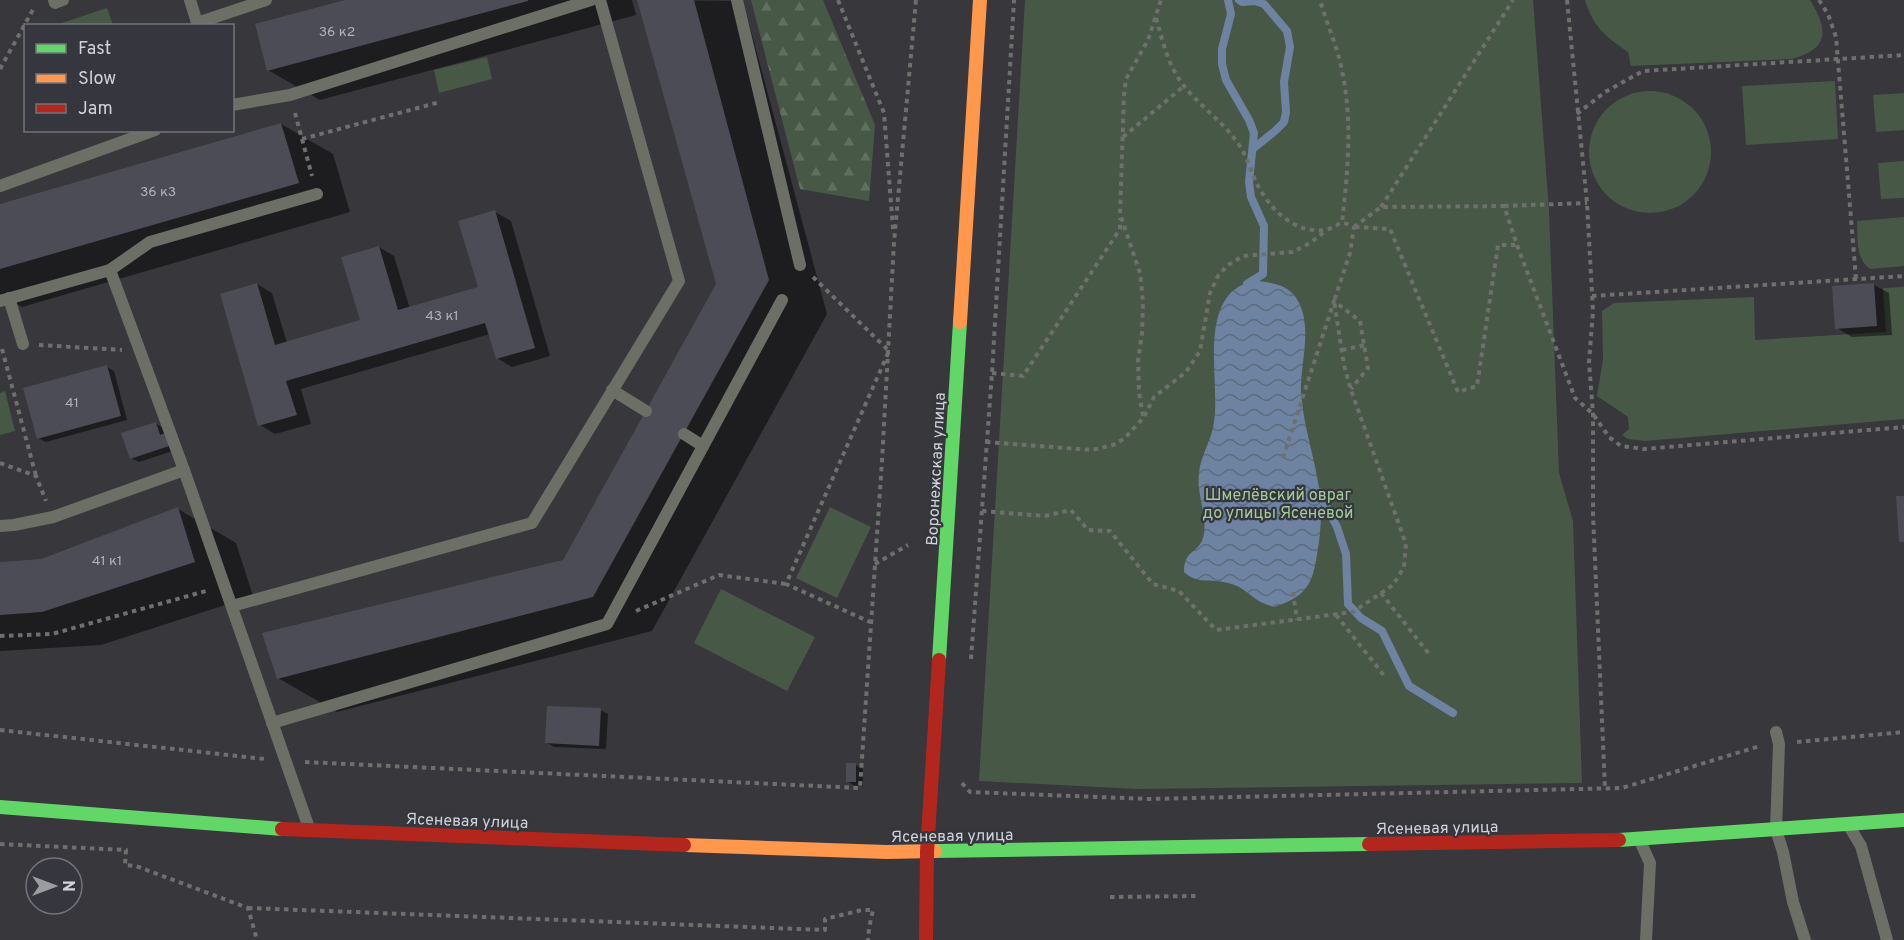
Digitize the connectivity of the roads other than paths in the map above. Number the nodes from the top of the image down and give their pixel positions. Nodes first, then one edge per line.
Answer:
1 (54, 0) edge
2 (63, 0) edge
3 (190, 0) edge
4 (266, 0) edge
5 (591, 0) edge
6 (600, 0) edge
7 (737, 0) edge
8 (980, 0) edge
9 (198, 24) edge
10 (234, 105) edge
11 (150, 132) edge
12 (0, 186) edge
13 (317, 194) road end
14 (800, 265) road end
15 (110, 270) junction
16 (5, 299) edge
17 (782, 300) dead end
18 (23, 344) road end
19 (612, 390) junction
20 (646, 411) dead end
21 (684, 434) dead end
22 (703, 446) junction
23 (184, 470) junction
24 (0, 526) edge
25 (232, 606) junction
26 (272, 723) junction
27 (1778, 738) road end
28 (0, 807) edge
29 (1904, 820) edge
30 (1848, 825) junction
31 (1776, 830) junction
32 (310, 831) junction
33 (1639, 840) junction
34 (927, 852) junction
35 (926, 940) edge
36 (1646, 940) edge
37 (1805, 940) edge
38 (1887, 940) edge

1 - 2 lane
3 - 9 lane
4 - 9 lane
5 - 10 lane
6 - 19 lane
7 - 14 lane
8 - 34 main road, Воронежская улица
11 - 12 lane
13 - 15 lane
15 - 16 lane
15 - 23 lane
16 - 18 lane
17 - 22 lane
19 - 20 lane
19 - 25 lane
21 - 22 lane
22 - 26 lane
23 - 24 lane
23 - 25 lane
25 - 26 lane
26 - 32 lane
27 - 31 lane
28 - 32 main road, Ясеневая улица
29 - 30 main road, Ясеневая улица
30 - 31 main road, Ясеневая улица
30 - 38 lane
31 - 33 main road, Ясеневая улица
31 - 37 lane
32 - 34 main road, Ясеневая улица
33 - 34 main road, Ясеневая улица
33 - 36 lane
34 - 35 main road, Воронежская улица

